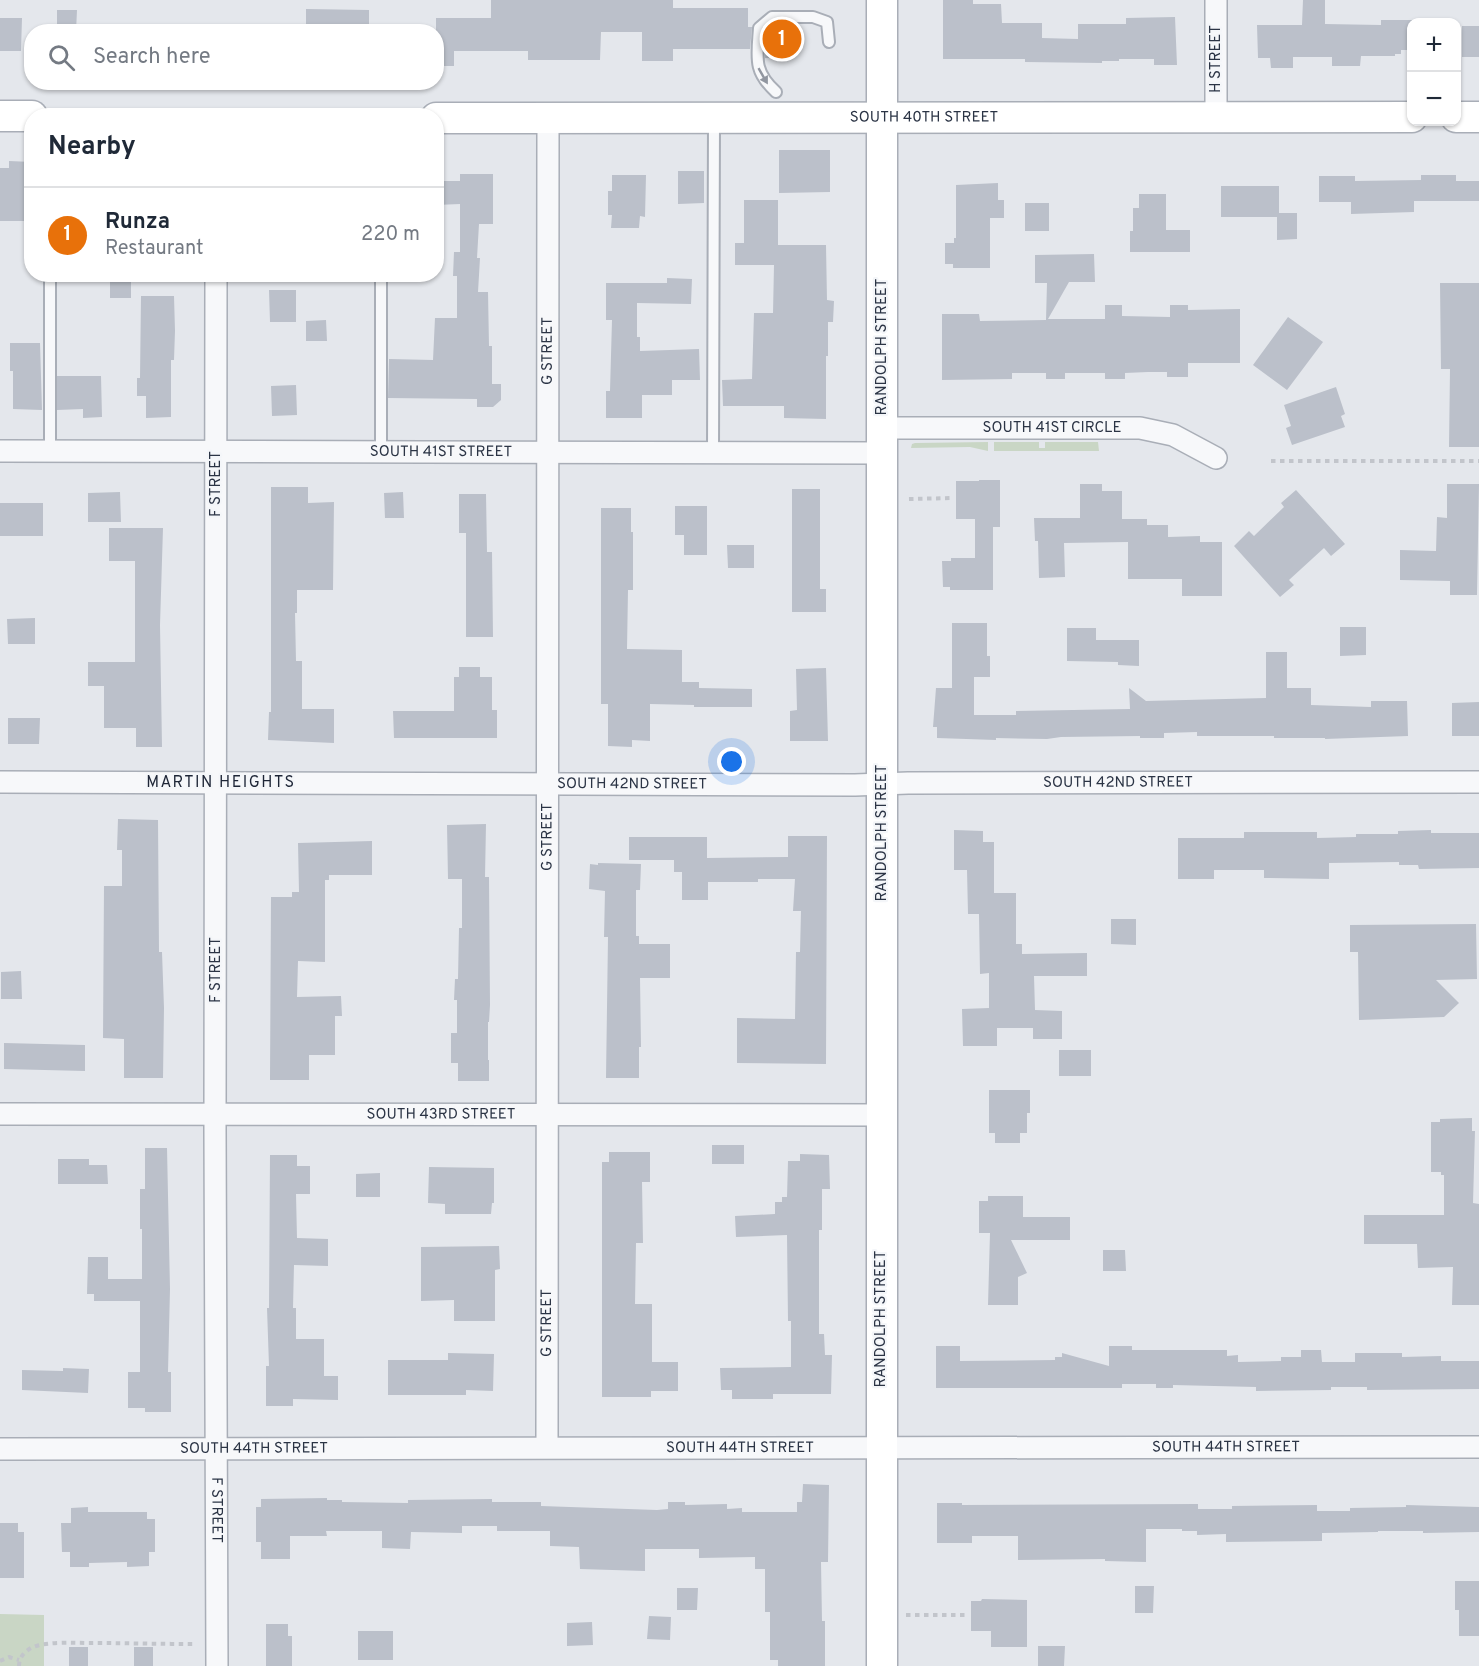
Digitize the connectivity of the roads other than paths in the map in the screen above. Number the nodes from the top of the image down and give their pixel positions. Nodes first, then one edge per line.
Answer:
1 (882, 0) edge
2 (1216, 0) edge
3 (829, 42) dead end
4 (776, 92) dead end
5 (0, 116) edge
6 (24, 116) edge
7 (1407, 117) edge
8 (1461, 117) edge
9 (1479, 117) edge
10 (444, 118) edge
11 (548, 118) junction
12 (714, 118) junction
13 (1216, 118) junction
14 (882, 119) junction
15 (50, 282) edge
16 (216, 282) edge
17 (381, 282) edge
18 (882, 440) junction
19 (0, 451) edge
20 (50, 451) junction
21 (216, 451) junction
22 (381, 452) junction
23 (547, 452) junction
24 (713, 453) junction
25 (1216, 458) dead end
26 (0, 782) edge
27 (1479, 782) edge
28 (216, 783) junction
29 (547, 784) junction
30 (882, 784) junction
31 (0, 1114) edge
32 (215, 1114) junction
33 (547, 1115) junction
34 (882, 1115) junction
35 (547, 1447) junction
36 (1479, 1447) edge
37 (881, 1448) junction
38 (0, 1449) edge
39 (216, 1449) junction
40 (217, 1666) edge
41 (882, 1666) edge

1 - 14 main road, RANDOLPH STREET
2 - 13 street, H STREET
3 -> 4 lane
5 - 6 main road
7 - 13 main road, SOUTH 40TH STREET
8 - 9 main road
10 - 11 main road, SOUTH 40TH STREET
11 - 12 main road, SOUTH 40TH STREET
11 - 23 street, G STREET
12 - 14 main road, SOUTH 40TH STREET
12 - 24 lane
13 - 14 main road, SOUTH 40TH STREET
14 - 18 main road, RANDOLPH STREET
15 - 20 lane
16 - 21 street, F STREET
17 - 22 lane
18 - 24 street, SOUTH 41ST STREET
18 - 25 street, SOUTH 41ST CIRCLE
18 - 30 main road, RANDOLPH STREET
19 - 20 street, SOUTH 41ST STREET
20 - 21 street, SOUTH 41ST STREET
21 - 22 street, SOUTH 41ST STREET
21 - 28 street, F STREET
22 - 23 street, SOUTH 41ST STREET
23 - 24 street, SOUTH 41ST STREET
23 - 29 street, G STREET
26 - 28 street, SOUTH 42ND STREET
27 - 30 street, SOUTH 42ND STREET
28 - 29 street, SOUTH 42ND STREET
28 - 32 street, F STREET
29 - 30 street, SOUTH 42ND STREET
29 - 33 street, G STREET
30 - 34 main road, RANDOLPH STREET
31 - 32 street, SOUTH 43RD STREET
32 - 33 street, SOUTH 43RD STREET
32 - 39 street, F STREET
33 - 34 street, SOUTH 43RD STREET
33 - 35 street, G STREET
34 - 37 main road, RANDOLPH STREET
35 - 37 street, SOUTH 44TH STREET
35 - 39 street, SOUTH 44TH STREET
36 - 37 street, SOUTH 44TH STREET
37 - 41 main road, RANDOLPH STREET
38 - 39 street, SOUTH 44TH STREET
39 - 40 street, F STREET

